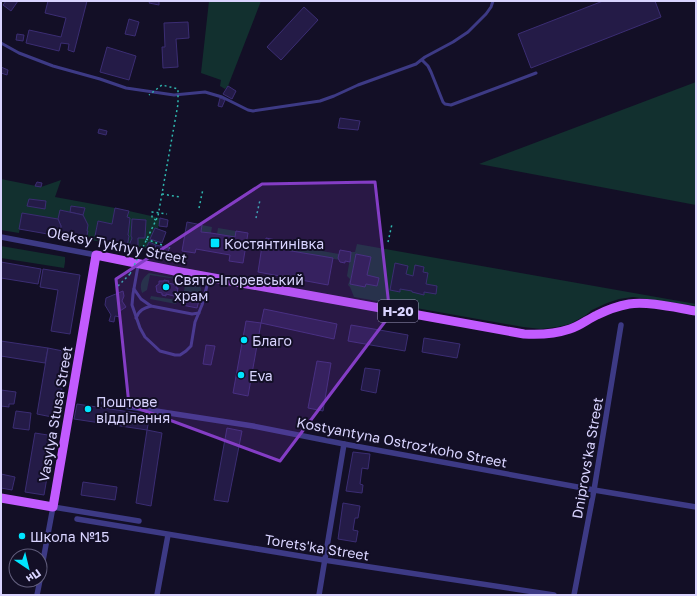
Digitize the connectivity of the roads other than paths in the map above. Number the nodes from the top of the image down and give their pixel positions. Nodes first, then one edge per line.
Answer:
1 (493, 1) edge
2 (2, 43) edge
3 (422, 60) junction
4 (536, 73) dead end
5 (1, 237) edge
6 (96, 256) junction
7 (138, 264) junction
8 (209, 277) junction
9 (134, 289) junction
10 (151, 306) junction
11 (696, 312) edge
12 (199, 313) junction
13 (136, 318) junction
14 (621, 325) dead end
15 (104, 403) dead end
16 (344, 444) junction
17 (594, 490) junction
18 (1, 498) edge
19 (696, 506) edge
20 (53, 507) junction
21 (77, 519) dead end
22 (139, 521) dead end
23 (168, 535) junction
24 (46, 548) edge
25 (324, 560) junction
26 (157, 595) edge
27 (319, 595) edge
28 (554, 595) edge
29 (574, 595) edge

1 - 3 lane
2 - 3 lane
3 - 4 lane
5 - 6 street, Oleksy Tykhyy Street
6 - 7 main road, Oleksy Tykhyy Street / Н-20
6 - 20 main road, Vasylya Stusa Street
7 - 8 main road, Oleksy Tykhyy Street / Н-20
7 - 9 lane
8 - 11 main road, Oleksy Tykhyy Street / Н-20
8 - 12 lane
9 - 10 lane
9 - 13 lane
10 - 12 lane
10 - 13 lane
12 - 13 lane
14 - 17 street, Dniprovs'ka Street
15 - 16 street, Kostyantyna Ostroz'koho Street
16 - 17 street, Kostyantyna Ostroz'koho Street
16 - 25 street
17 - 19 street, Kostyantyna Ostroz'koho Street
17 - 29 street, Dniprovs'ka Street
18 - 20 main road
20 - 22 street
20 - 24 street, Vasylya Stusa Street
21 - 23 street, Toretsʹka Street
23 - 25 street, Toretsʹka Street
23 - 26 street
25 - 27 street
25 - 28 street, Toretsʹka Street

